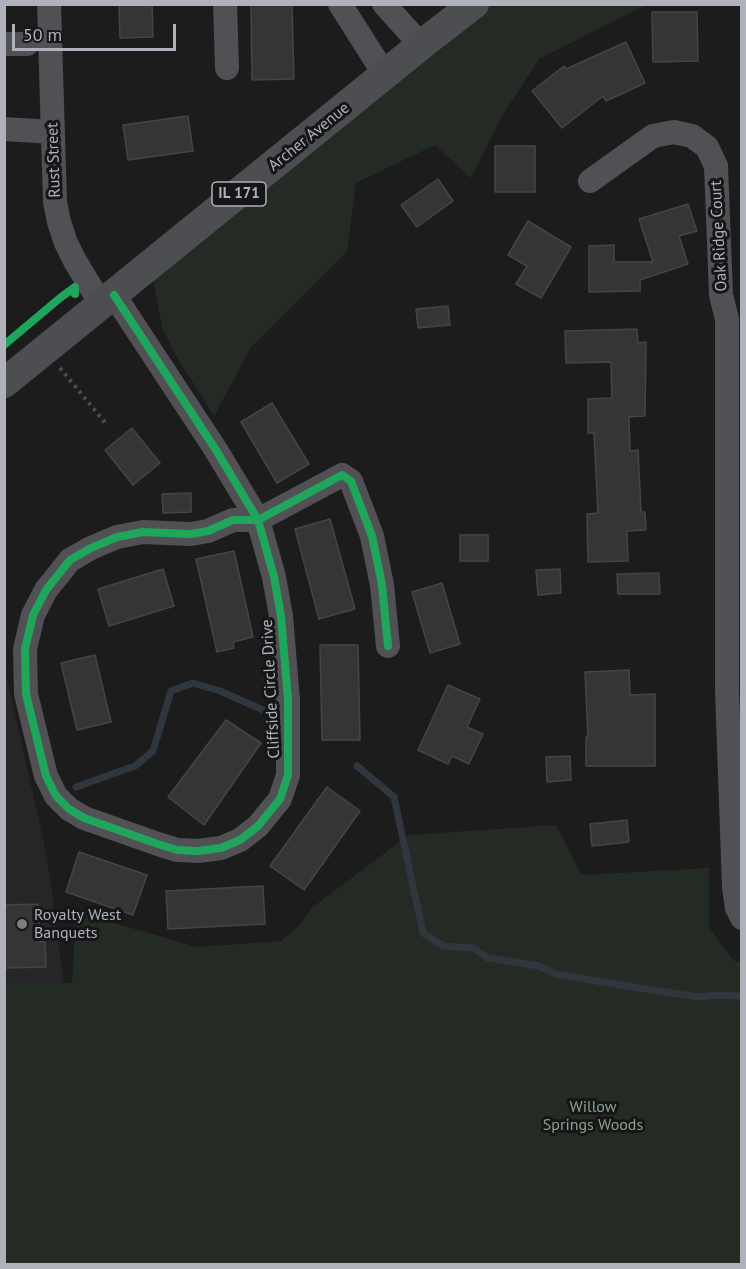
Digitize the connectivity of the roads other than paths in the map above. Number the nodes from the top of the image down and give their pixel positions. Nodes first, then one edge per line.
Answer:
1 (50, 4) edge
2 (225, 4) edge
3 (340, 4) edge
4 (384, 4) edge
5 (474, 4) edge
6 (421, 45) junction
7 (227, 68) dead end
8 (385, 75) junction
9 (4, 129) edge
10 (53, 132) junction
11 (590, 181) dead end
12 (108, 299) junction
13 (734, 317) edge
14 (4, 383) edge
15 (258, 520) junction
16 (388, 646) dead end
17 (734, 687) edge
18 (741, 918) edge

1 - 10 street, Rust Street
2 - 7 street
3 - 8 street
4 - 6 street
5 - 6 main road, Archer Avenue / IL 171
6 - 8 main road, Archer Avenue / IL 171
8 - 12 main road, Archer Avenue / IL 171
9 - 10 street
10 - 12 street, Rust Street
11 - 13 street, Oak Ridge Court
12 - 14 main road, Archer Avenue / IL 171
12 - 15 street, Cliffside Circle Drive
13 - 17 street, Oak Ridge Court
15 - 15 street, Cliffside Circle Drive
15 - 16 street
17 - 18 street, Oak Ridge Court

